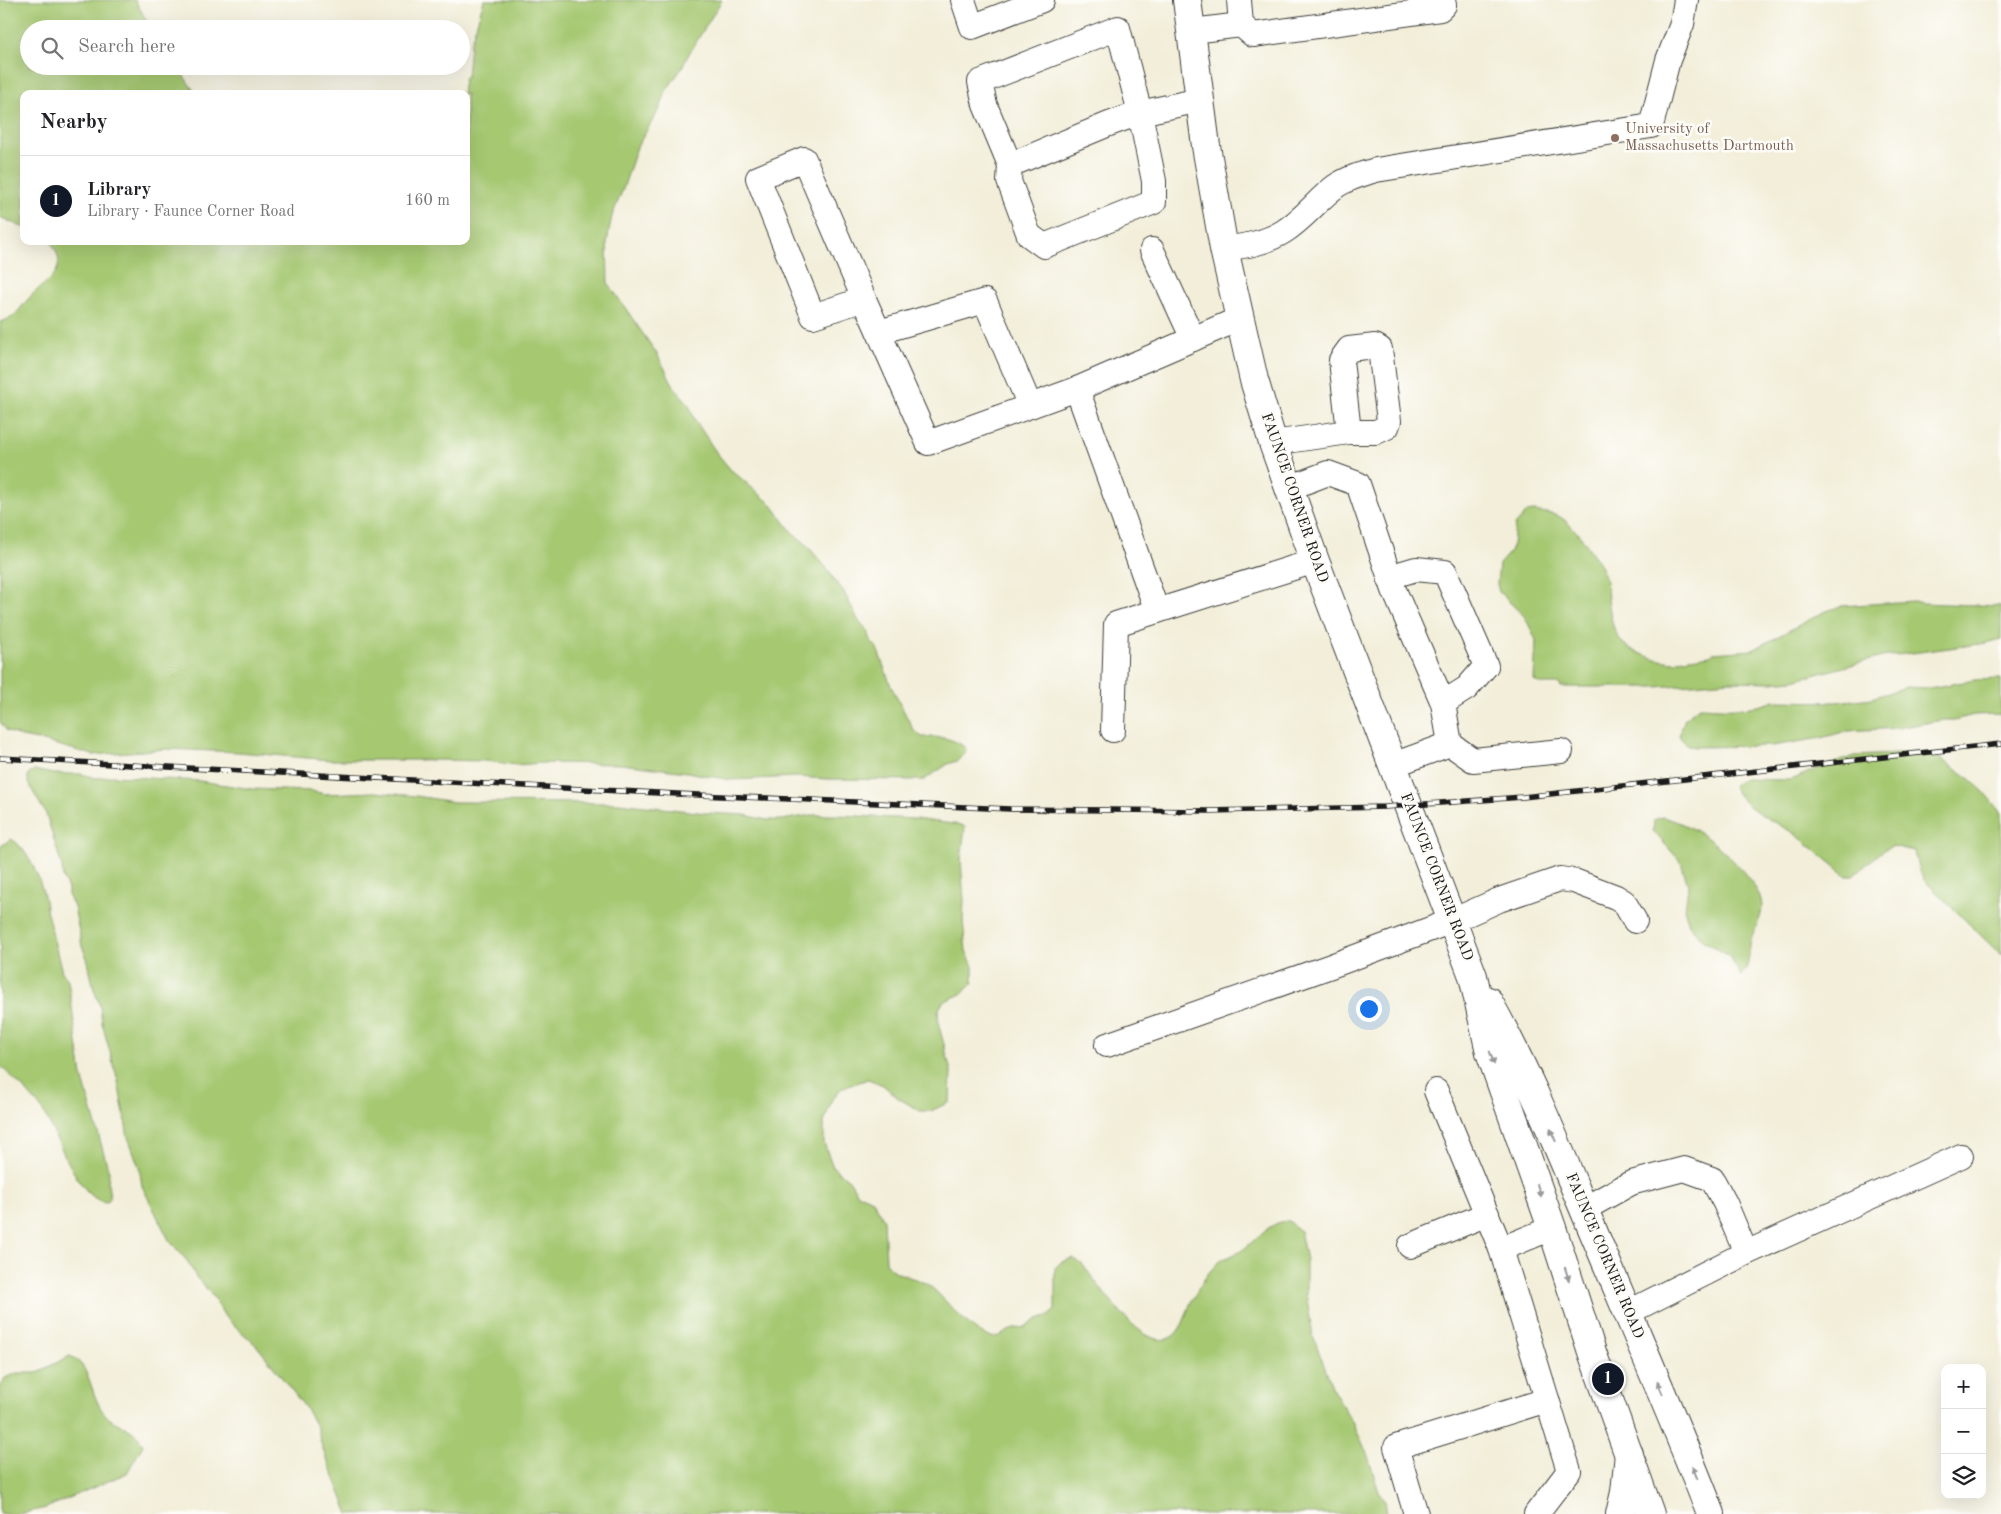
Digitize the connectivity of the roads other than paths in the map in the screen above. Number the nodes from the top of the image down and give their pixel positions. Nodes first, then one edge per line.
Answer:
1 (963, 0) edge
2 (1042, 0) edge
3 (1187, 0) edge
4 (1239, 0) edge
5 (1686, 0) edge
6 (1442, 4) edge
7 (1241, 25) junction
8 (1192, 31) junction
9 (1200, 100) junction
10 (1140, 113) junction
11 (1010, 165) junction
12 (1152, 250) dead end
13 (1224, 250) junction
14 (864, 300) junction
15 (1239, 319) junction
16 (879, 332) junction
17 (1194, 340) junction
18 (1077, 390) junction
19 (1030, 406) junction
20 (1349, 432) dead end
21 (1273, 443) junction
22 (1289, 488) junction
23 (1315, 561) junction
24 (1389, 577) junction
25 (1157, 611) junction
26 (1443, 703) junction
27 (1113, 730) dead end
28 (1450, 744) junction
29 (1561, 751) dead end
30 (1393, 765) junction
31 (1452, 920) junction
32 (1635, 920) dead end
33 (1473, 976) junction
34 (1107, 1045) dead end
35 (1436, 1091) dead end
36 (1961, 1156) dead end
37 (1584, 1209) junction
38 (1487, 1214) junction
39 (1552, 1228) junction
40 (1410, 1246) dead end
41 (1502, 1249) junction
42 (1746, 1253) junction
43 (1627, 1313) junction
44 (1547, 1400) junction
45 (1628, 1454) junction
46 (1416, 1514) edge
47 (1536, 1514) edge
48 (1620, 1514) edge
49 (1650, 1514) edge
50 (1712, 1514) edge

1 - 2 lane
3 - 8 main road, FAUNCE CORNER ROAD
4 - 7 lane
5 - 13 lane
6 - 7 lane
7 - 8 lane
8 - 9 main road, FAUNCE CORNER ROAD
9 - 10 lane
9 - 13 main road, FAUNCE CORNER ROAD
10 - 11 lane
10 - 11 lane
10 - 11 lane
12 - 17 lane
13 - 15 main road, FAUNCE CORNER ROAD
14 - 14 lane
14 - 16 lane
15 - 17 lane
15 - 21 main road, FAUNCE CORNER ROAD
16 - 19 lane
16 - 19 lane
17 - 18 lane
18 - 19 lane
18 - 25 lane
20 - 21 lane
21 - 22 main road, FAUNCE CORNER ROAD
22 - 23 main road, FAUNCE CORNER ROAD
22 - 24 lane
23 - 25 lane
23 - 30 main road, FAUNCE CORNER ROAD
24 - 26 lane
24 - 26 lane
25 - 27 lane
26 - 28 lane
28 - 29 lane
28 - 30 lane
30 - 31 main road, FAUNCE CORNER ROAD
31 - 32 lane
31 - 33 main road, FAUNCE CORNER ROAD
31 - 34 lane
37 -> 33 main road, FAUNCE CORNER ROAD
33 -> 39 main road, FAUNCE CORNER ROAD
35 - 38 lane
36 - 42 lane
37 - 39 main road
37 - 42 lane
37 - 43 main road, FAUNCE CORNER ROAD
38 - 40 lane
38 - 41 lane
39 - 41 lane
39 -> 45 main road, FAUNCE CORNER ROAD
41 - 44 lane
42 - 43 lane
50 -> 43 main road, FAUNCE CORNER ROAD
44 - 46 lane
44 - 47 lane
45 - 48 main road
45 - 49 main road, FAUNCE CORNER ROAD

